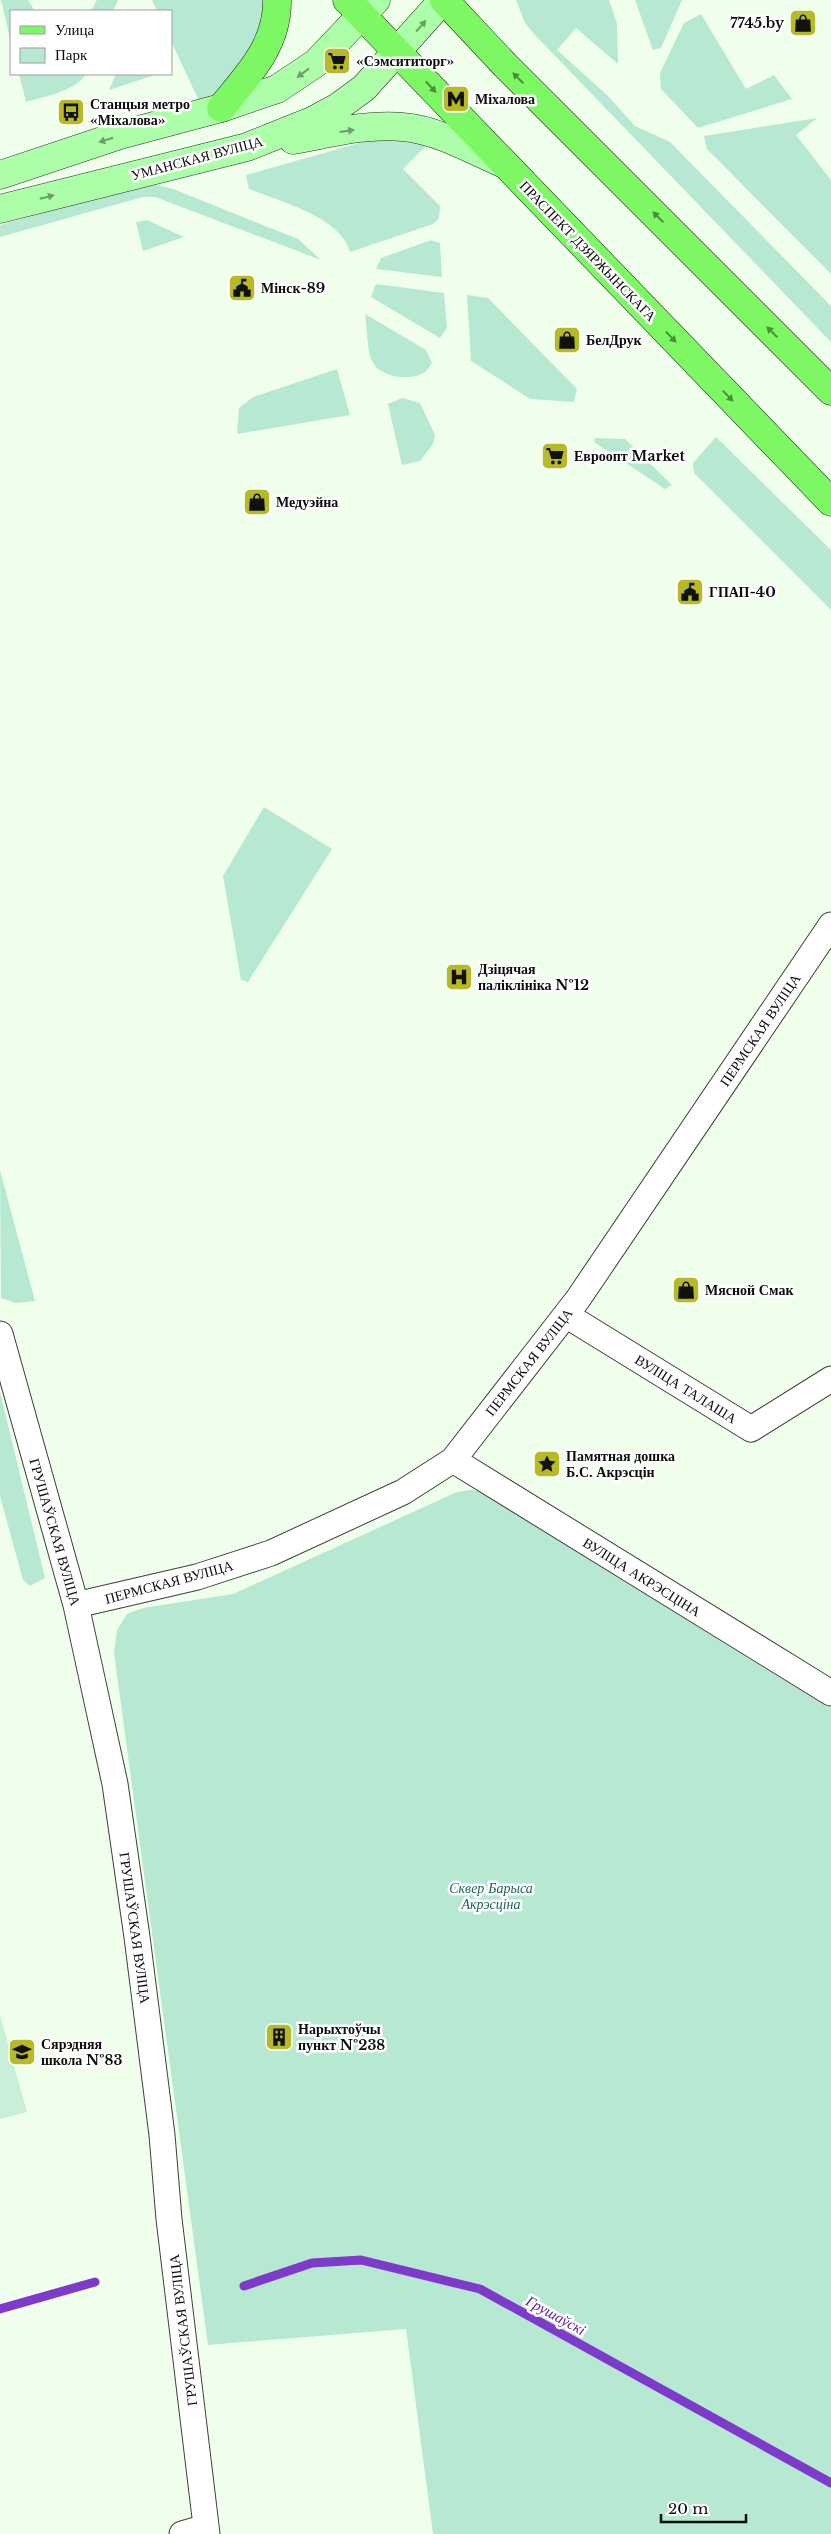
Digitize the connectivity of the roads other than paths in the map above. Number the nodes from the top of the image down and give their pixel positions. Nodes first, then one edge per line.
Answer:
1 (277, 0) edge
2 (444, 0) edge
3 (362, 5) edge
4 (398, 52) junction
5 (221, 108) junction
6 (247, 147) junction
7 (504, 164) junction
8 (0, 175) edge
9 (0, 209) edge
10 (831, 391) edge
11 (831, 502) edge
12 (828, 936) edge
13 (566, 1315) junction
14 (0, 1334) edge
15 (831, 1379) edge
16 (454, 1460) junction
17 (76, 1605) junction
18 (831, 1693) edge
19 (206, 2531) edge
20 (182, 2534) edge

1 - 5 main road
4 -> 2 main road, УМАНСКАЯ ВУЛІЦА
10 -> 2 main road
3 - 4 main road, ПРАСПЕКТ ДЗЯРЖЫНСКАГА
3 -> 5 main road
4 - 6 main road, УМАНСКАЯ ВУЛІЦА
4 -> 7 main road, ПРАСПЕКТ ДЗЯРЖЫНСКАГА
5 -> 8 main road
6 -> 7 main road
9 -> 6 main road, УМАНСКАЯ ВУЛІЦА
7 -> 11 main road, ПРАСПЕКТ ДЗЯРЖЫНСКАГА
12 - 13 street, ПЕРМСКАЯ ВУЛІЦА
13 - 15 street, ВУЛІЦА ТАЛАША
13 - 16 street, ПЕРМСКАЯ ВУЛІЦА
14 - 17 street, ГРУШАЎСКАЯ ВУЛІЦА
16 - 17 street, ПЕРМСКАЯ ВУЛІЦА
16 - 18 street, ВУЛІЦА АКРЭСЦІНА
17 - 19 street, ГРУШАЎСКАЯ ВУЛІЦА
19 - 20 street

